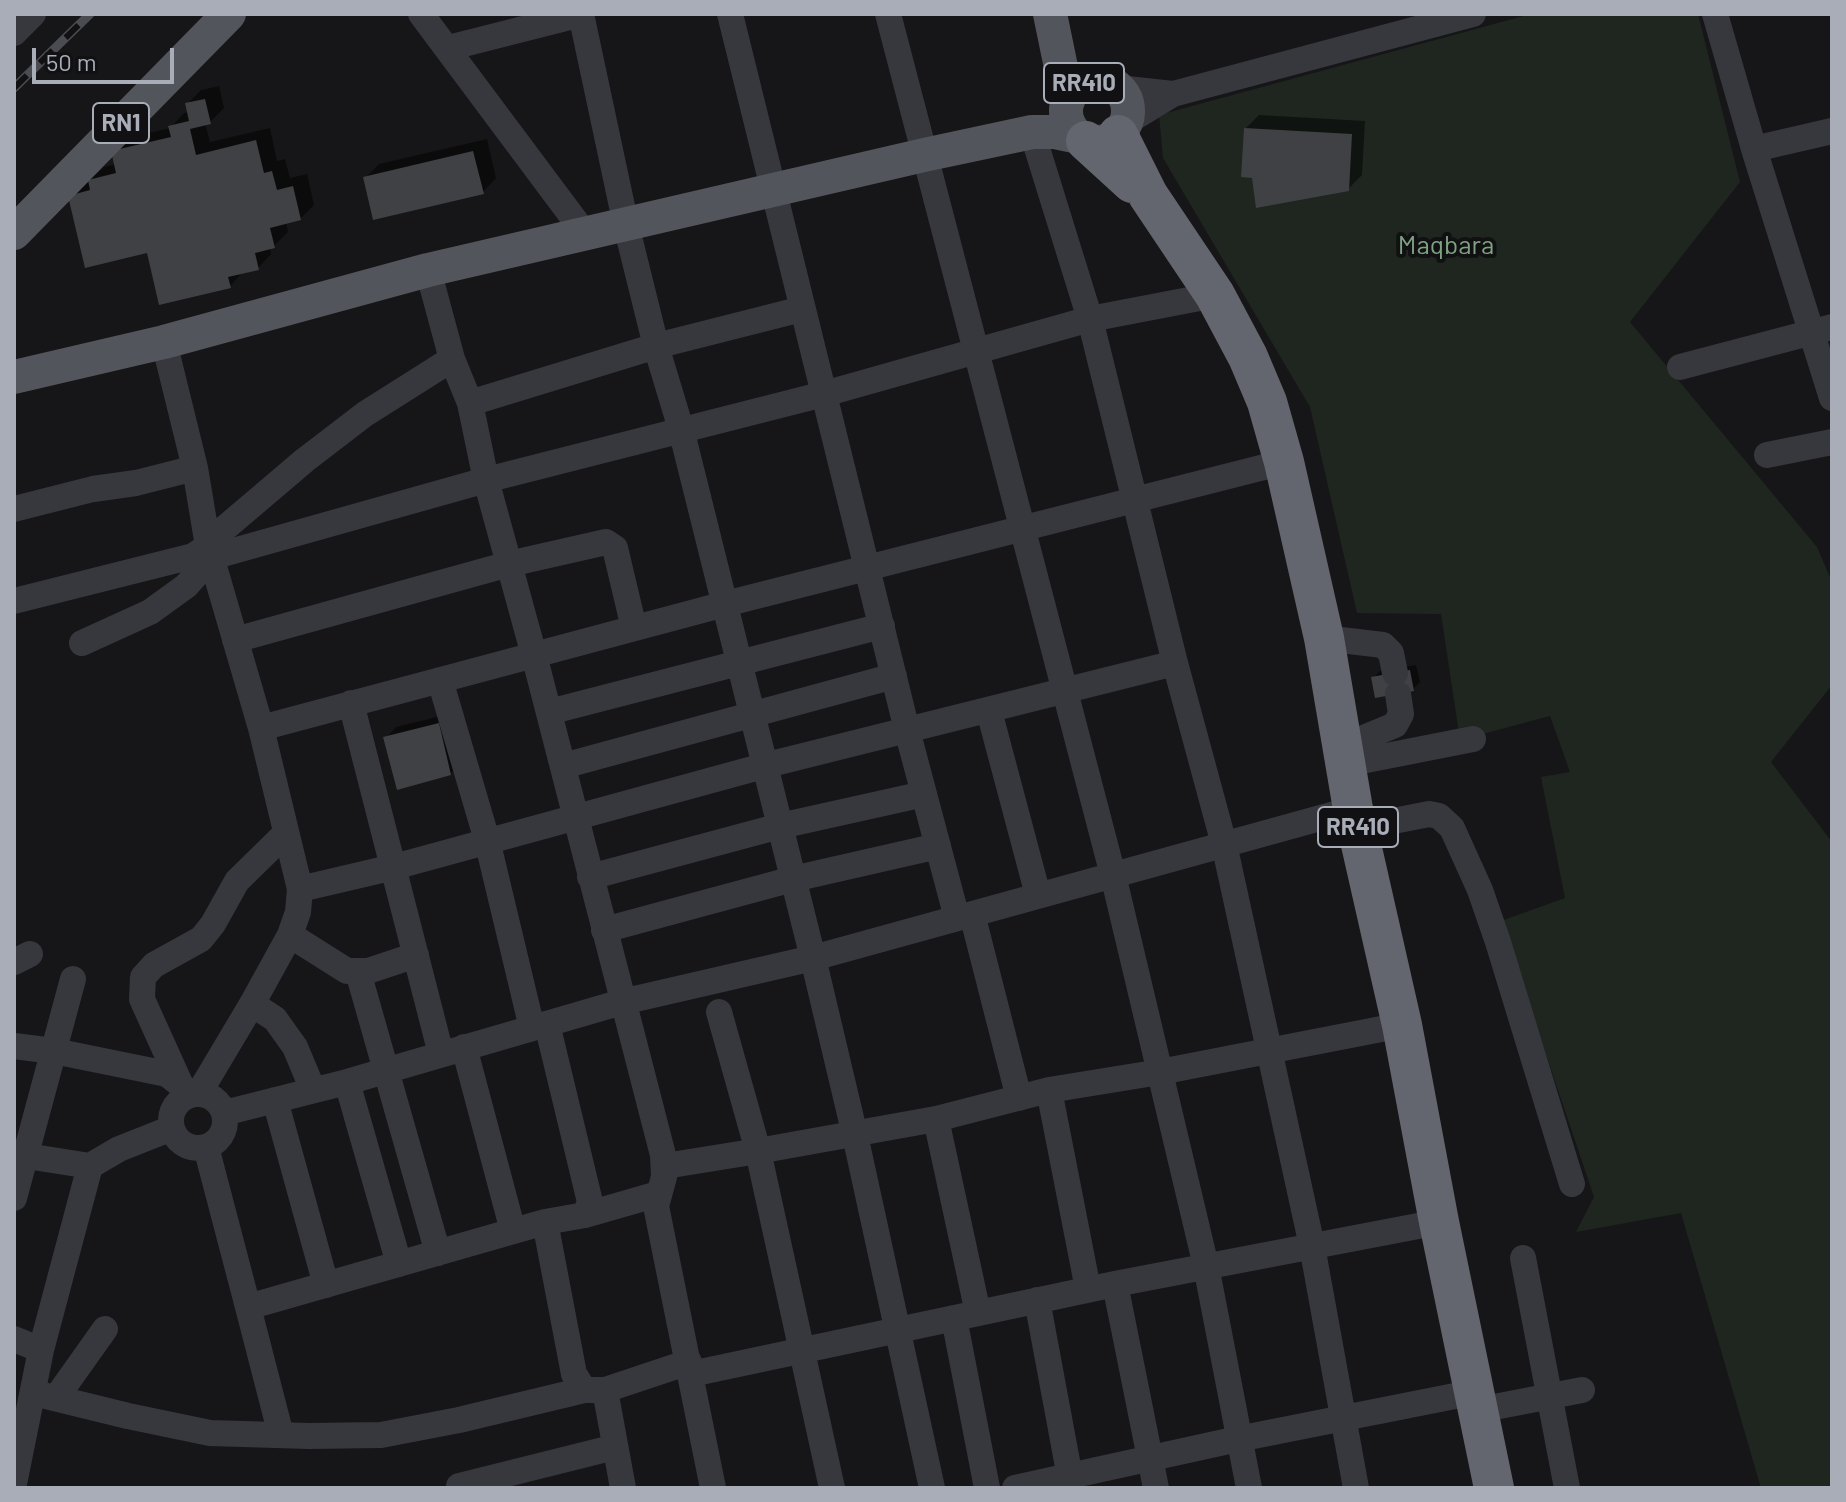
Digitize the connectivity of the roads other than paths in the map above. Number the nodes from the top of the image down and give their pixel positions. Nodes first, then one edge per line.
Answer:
1 (33, 14) edge
2 (229, 14) edge
3 (421, 14) edge
4 (582, 14) edge
5 (730, 14) edge
6 (888, 14) edge
7 (1473, 14) edge
8 (1715, 14) edge
9 (1430, 19) edge
10 (1051, 25) edge
11 (14, 33) edge
12 (448, 48) junction
13 (1094, 114) junction
14 (1832, 131) edge
15 (1032, 132) junction
16 (1754, 149) junction
17 (924, 155) junction
18 (775, 190) junction
19 (626, 225) junction
20 (14, 233) edge
21 (586, 235) junction
22 (428, 270) junction
23 (1215, 295) junction
24 (802, 309) junction
25 (1090, 319) junction
26 (1822, 329) edge
27 (164, 342) junction
28 (656, 346) junction
29 (974, 351) junction
30 (452, 359) junction
31 (1680, 367) dead end
32 (14, 377) edge
33 (824, 394) junction
34 (1832, 398) edge
35 (470, 403) junction
36 (681, 429) junction
37 (1832, 442) edge
38 (1767, 455) dead end
39 (1284, 462) junction
40 (195, 468) junction
41 (486, 480) junction
42 (1136, 498) junction
43 (14, 509) edge
44 (1021, 527) junction
45 (210, 552) junction
46 (509, 564) junction
47 (867, 568) junction
48 (14, 601) edge
49 (725, 604) junction
50 (882, 626) junction
51 (634, 628) junction
52 (1324, 638) junction
53 (235, 640) junction
54 (82, 643) dead end
55 (534, 655) junction
56 (740, 663) junction
57 (1175, 663) junction
58 (894, 676) junction
59 (440, 680) junction
60 (1063, 691) junction
61 (351, 703) junction
62 (989, 711) junction
63 (549, 712) junction
64 (753, 713) junction
65 (261, 728) junction
66 (907, 730) junction
67 (1473, 739) dead end
68 (1345, 755) junction
69 (767, 765) junction
70 (563, 766) junction
71 (924, 794) junction
72 (576, 817) junction
73 (1356, 818) junction
74 (780, 826) junction
75 (285, 834) junction
76 (487, 840) junction
77 (1224, 844) junction
78 (938, 846) junction
79 (394, 867) junction
80 (1113, 875) junction
81 (590, 877) junction
82 (793, 879) junction
83 (300, 889) junction
84 (1038, 895) junction
85 (965, 916) junction
86 (604, 930) junction
87 (290, 935) junction
88 (416, 955) junction
89 (813, 958) junction
90 (358, 972) junction
91 (73, 979) dead end
92 (622, 1002) junction
93 (252, 1004) junction
94 (719, 1012) dead end
95 (1402, 1025) junction
96 (539, 1026) junction
97 (14, 1046) edge
98 (453, 1050) junction
99 (1269, 1050) junction
100 (54, 1051) junction
101 (385, 1069) junction
102 (1160, 1072) junction
103 (347, 1082) junction
104 (189, 1090) junction
105 (313, 1090) junction
106 (1049, 1090) junction
107 (1019, 1098) junction
108 (275, 1100) junction
109 (224, 1113) junction
110 (936, 1119) junction
111 (172, 1128) junction
112 (855, 1135) junction
113 (206, 1147) junction
114 (758, 1151) junction
115 (19, 1155) edge
116 (90, 1166) junction
117 (665, 1166) junction
118 (1572, 1184) dead end
119 (658, 1194) junction
120 (14, 1198) edge
121 (585, 1215) junction
122 (545, 1222) junction
123 (1439, 1222) junction
124 (513, 1231) junction
125 (1312, 1246) junction
126 (438, 1253) junction
127 (1523, 1258) dead end
128 (399, 1264) junction
129 (1206, 1266) junction
130 (1115, 1284) junction
131 (326, 1285) junction
132 (1088, 1289) junction
133 (1037, 1300) junction
134 (248, 1307) junction
135 (966, 1315) junction
136 (105, 1329) dead end
137 (897, 1330) junction
138 (14, 1339) edge
139 (41, 1350) junction
140 (801, 1350) junction
141 (690, 1368) junction
142 (594, 1390) junction
143 (1582, 1390) dead end
144 (45, 1396) junction
145 (1550, 1396) junction
146 (1477, 1401) junction
147 (1344, 1417) junction
148 (21, 1427) edge
149 (281, 1435) junction
150 (1238, 1439) junction
151 (615, 1447) junction
152 (1150, 1457) junction
153 (1071, 1481) edge
154 (14, 1484) edge
155 (459, 1486) dead end
156 (623, 1488) edge
157 (713, 1488) edge
158 (832, 1488) edge
159 (932, 1488) edge
160 (987, 1488) edge
161 (1015, 1488) edge
162 (1156, 1488) edge
163 (1249, 1488) edge
164 (1356, 1488) edge
165 (1494, 1488) edge
166 (1567, 1488) edge

1 - 11 street
2 - 20 main road, RN1
3 - 12 street
4 - 12 street
4 - 19 street
5 - 18 street
6 - 17 street
7 - 9 street
8 - 16 street
9 - 13 street
10 - 13 main road, RR410
12 - 21 street
13 - 15 main road
13 - 23 highway, RR410
14 - 16 street
15 - 17 main road
15 - 25 street
16 - 26 street
17 - 18 main road
17 - 29 street
18 - 19 main road
18 - 24 street
19 - 21 main road
19 - 28 street
21 - 22 main road
22 - 27 main road
22 - 30 street
23 - 25 street
23 - 39 highway, RR410
24 - 28 street
24 - 33 street
25 - 29 street
25 - 42 street
26 - 31 street
26 - 34 street
27 - 32 main road
27 - 40 street
28 - 35 street
28 - 36 street
29 - 33 street
29 - 44 street
30 - 35 street
30 - 45 street
33 - 36 street
33 - 47 street
35 - 41 street
36 - 41 street
36 - 49 street
37 - 38 street
39 - 42 street
39 - 52 highway, RR410
40 - 43 street
40 - 45 street
41 - 45 street
41 - 46 street
42 - 44 street
42 - 57 street
44 - 47 street
44 - 60 street
45 - 48 street
45 - 53 street
45 - 54 street
46 - 51 street
46 - 53 street
46 - 55 street
47 - 49 street
47 - 50 street
49 - 51 street
49 - 56 street
50 - 56 street
50 - 58 street
51 - 55 street
52 - 68 highway, RR410
52 - 68 street
53 - 65 street
55 - 59 street
55 - 63 street
56 - 63 street
56 - 64 street
57 - 60 street
57 - 77 street
58 - 64 street
58 - 66 street
59 - 61 street
59 - 76 street
60 - 62 street
60 - 80 street
61 - 65 street
61 - 79 street
62 - 66 street
62 - 84 street
63 - 70 street
64 - 69 street
64 - 70 street
65 - 75 street
66 - 69 street
66 - 71 street
67 - 68 street
68 - 73 highway, RR410
69 - 72 street
69 - 74 street
70 - 72 street
71 - 74 street
71 - 78 street
72 - 76 street
72 - 81 street
73 - 77 street
73 - 95 highway, RR410
73 - 118 street
74 - 81 street
74 - 82 street
75 - 83 street
75 - 104 street
76 - 79 street
76 - 96 street
77 - 80 street
77 - 99 street
78 - 82 street
78 - 85 street
79 - 83 street
79 - 88 street
80 - 84 street
80 - 102 street
81 - 86 street
82 - 86 street
82 - 89 street
83 - 87 street
84 - 85 street
85 - 89 street
85 - 107 street
86 - 92 street
87 - 90 street
87 - 93 street
88 - 90 street
88 - 98 street
89 - 92 street
89 - 112 street
90 - 101 street
91 - 100 street
92 - 96 street
92 - 117 street
93 - 104 street
93 - 105 street
94 - 114 street
95 - 99 street
95 - 123 highway, RR410
96 - 98 street
96 - 121 street
97 - 100 street
98 - 101 street
98 - 124 street
99 - 102 street
99 - 125 street
100 - 104 street
100 - 115 street
101 - 103 street
101 - 126 street
102 - 106 street
102 - 129 street
103 - 105 street
103 - 128 street
104 - 109 street
104 - 111 street
105 - 108 street
106 - 107 street
106 - 132 street
107 - 110 street
108 - 109 street
108 - 131 street
109 - 113 street
110 - 112 street
110 - 135 street
111 - 113 street
111 - 116 street
112 - 114 street
112 - 137 street
113 - 134 street
114 - 117 street
114 - 140 street
115 - 116 street
115 - 120 street
116 - 139 street
117 - 119 street
119 - 121 street
119 - 141 street
121 - 122 street
122 - 124 street
122 - 142 street
123 - 125 street
123 - 146 highway, RR410
124 - 126 street
125 - 129 street
125 - 147 street
126 - 128 street
127 - 145 street
128 - 131 street
129 - 130 street
129 - 150 street
130 - 132 street
130 - 152 street
131 - 134 street
132 - 133 street
133 - 135 street
133 - 153 street
134 - 149 street
135 - 137 street
135 - 160 street
136 - 144 street
137 - 140 street
137 - 159 street
138 - 139 street
139 - 144 street
140 - 141 street
140 - 158 street
141 - 142 street
141 - 157 street
142 - 149 street
142 - 151 street
143 - 145 street
144 - 148 street
144 - 149 street
145 - 146 street
145 - 166 street
146 - 147 street
146 - 165 highway, RR410
147 - 150 street
147 - 164 street
148 - 154 street
150 - 152 street
150 - 163 street
151 - 155 street
151 - 156 street
152 - 153 street
152 - 162 street
153 - 161 street

